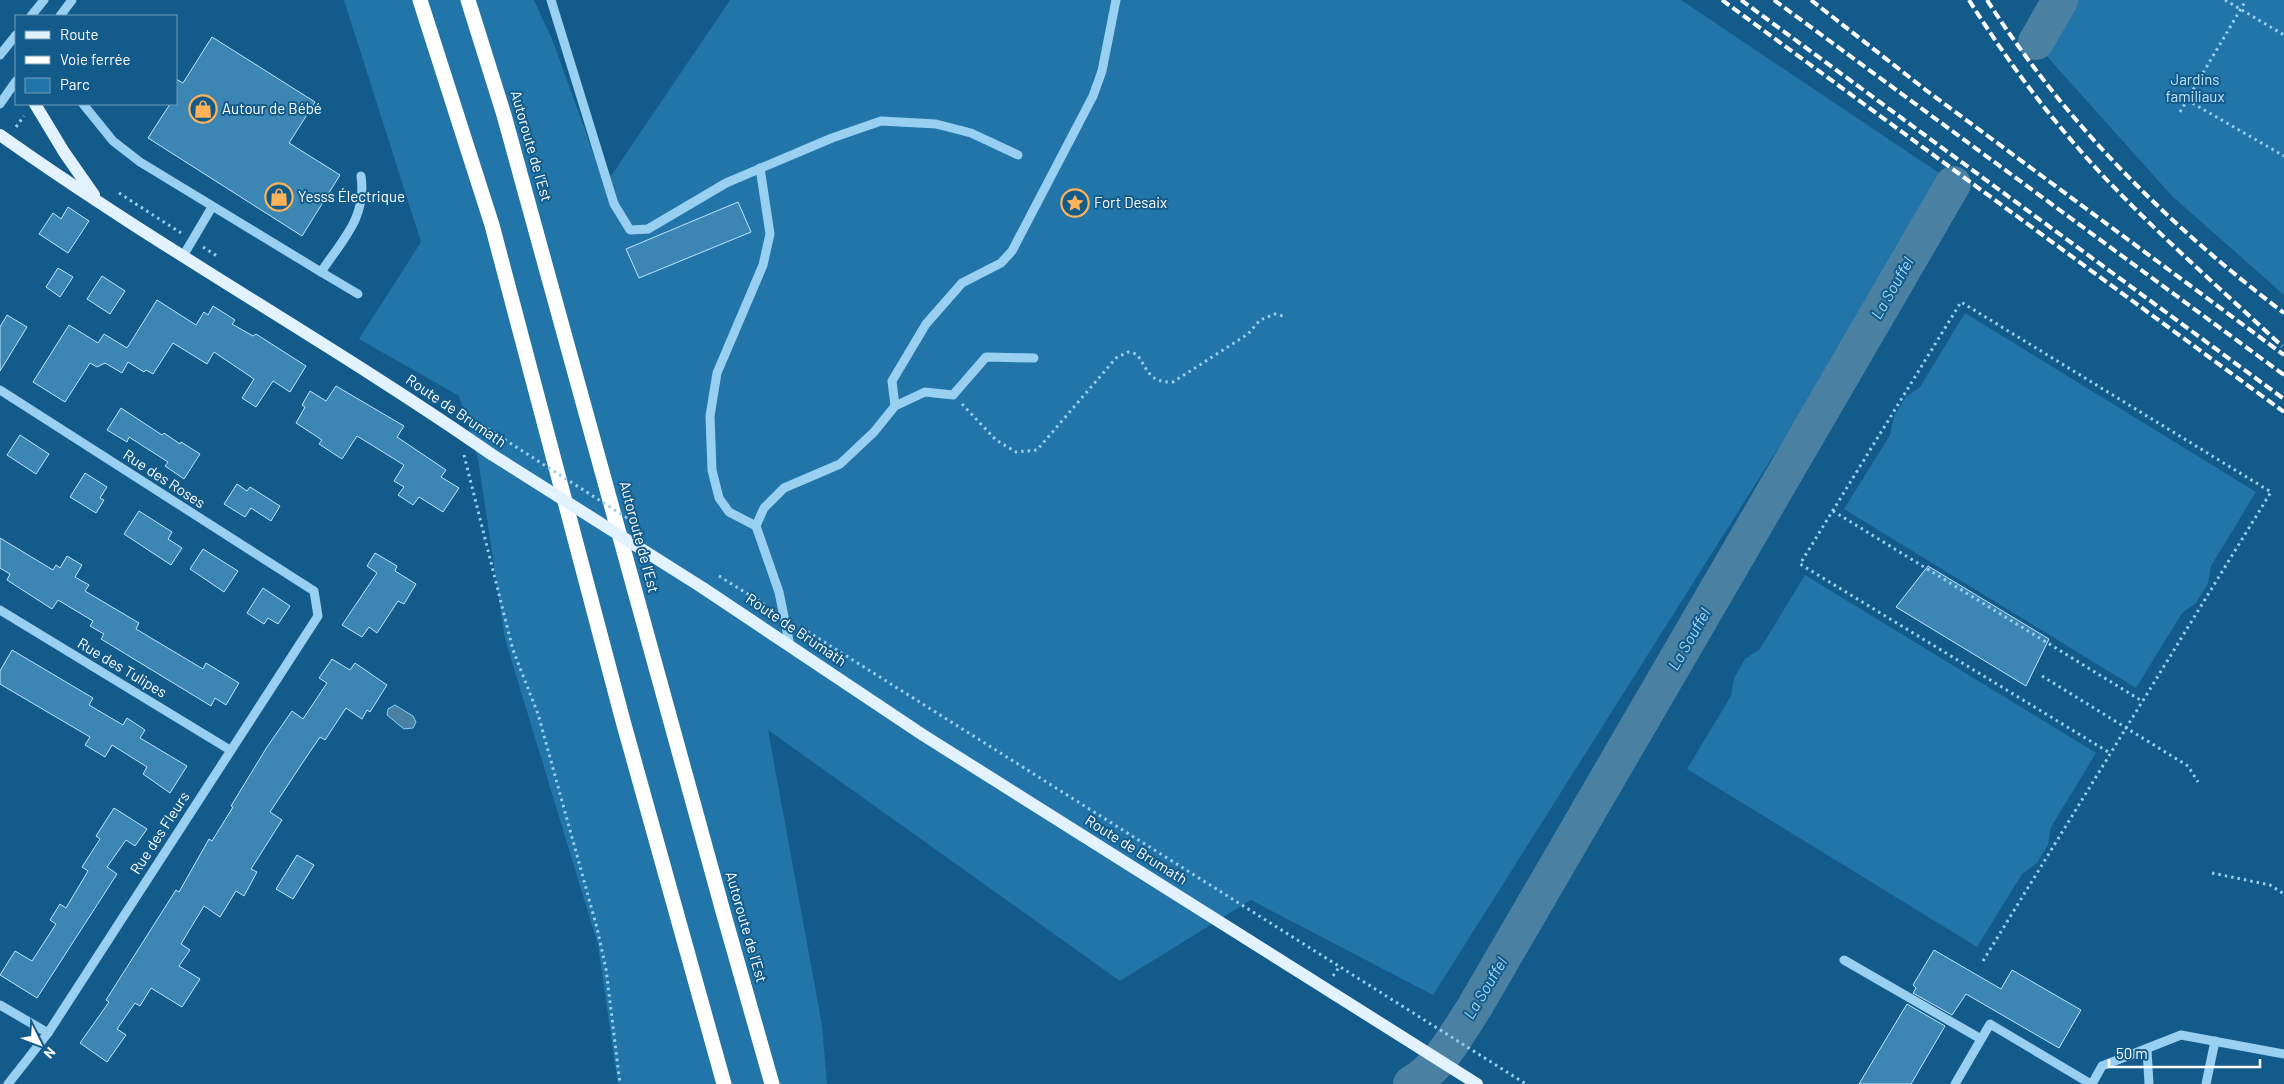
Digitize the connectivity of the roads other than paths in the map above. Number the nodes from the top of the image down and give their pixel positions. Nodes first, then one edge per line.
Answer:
1 (44, 0) edge
2 (72, 0) edge
3 (420, 0) edge
4 (468, 0) edge
5 (551, 0) edge
6 (1116, 0) edge
7 (32, 15) edge
8 (61, 15) edge
9 (15, 35) edge
10 (0, 55) edge
11 (15, 82) edge
12 (0, 104) edge
13 (36, 105) edge
14 (84, 105) edge
15 (0, 135) edge
16 (1018, 155) dead end
17 (760, 168) junction
18 (361, 176) dead end
19 (99, 201) junction
20 (212, 207) junction
21 (183, 256) junction
22 (321, 272) junction
23 (358, 294) dead end
24 (1034, 358) dead end
25 (0, 390) edge
26 (895, 406) junction
27 (756, 526) junction
28 (314, 591) joint
29 (0, 610) edge
30 (790, 646) junction
31 (230, 750) junction
32 (1844, 960) dead end
33 (0, 1005) edge
34 (48, 1033) junction
35 (1981, 1039) junction
36 (2215, 1041) junction
37 (2147, 1050) junction
38 (2284, 1054) edge
39 (8, 1084) edge
40 (724, 1084) edge
41 (772, 1084) edge
42 (1477, 1084) edge
43 (1955, 1084) edge
44 (2091, 1084) edge
45 (2149, 1084) edge
46 (2206, 1084) edge

1 - 7 street
2 - 8 street
3 - 40 highway
4 - 41 highway, Autoroute de l’Est
5 - 17 street
6 - 26 street
9 - 10 street
11 - 12 street
13 - 19 main road, Route de Brumath
14 - 20 street
15 - 19 main road, Route de Brumath
16 - 17 street
17 - 27 street
18 - 22 street
19 - 21 main road, Route de Brumath
20 - 21 street
20 - 22 street
21 - 30 main road, Route de Brumath, bridge
22 - 23 street
24 - 26 street
25 - 28 street, Rue des Roses
26 - 27 street
27 - 30 street
28 - 31 street, Rue des Fleurs
29 - 31 street, Rue des Tulipes
30 - 42 main road, Route de Brumath
31 - 34 street, Rue des Fleurs
32 - 35 street
33 - 34 street
34 - 39 street, Rue des Fleurs
35 - 43 street
35 - 44 street
36 - 37 street
36 - 38 street
36 - 46 street
37 - 44 street
37 - 45 street

